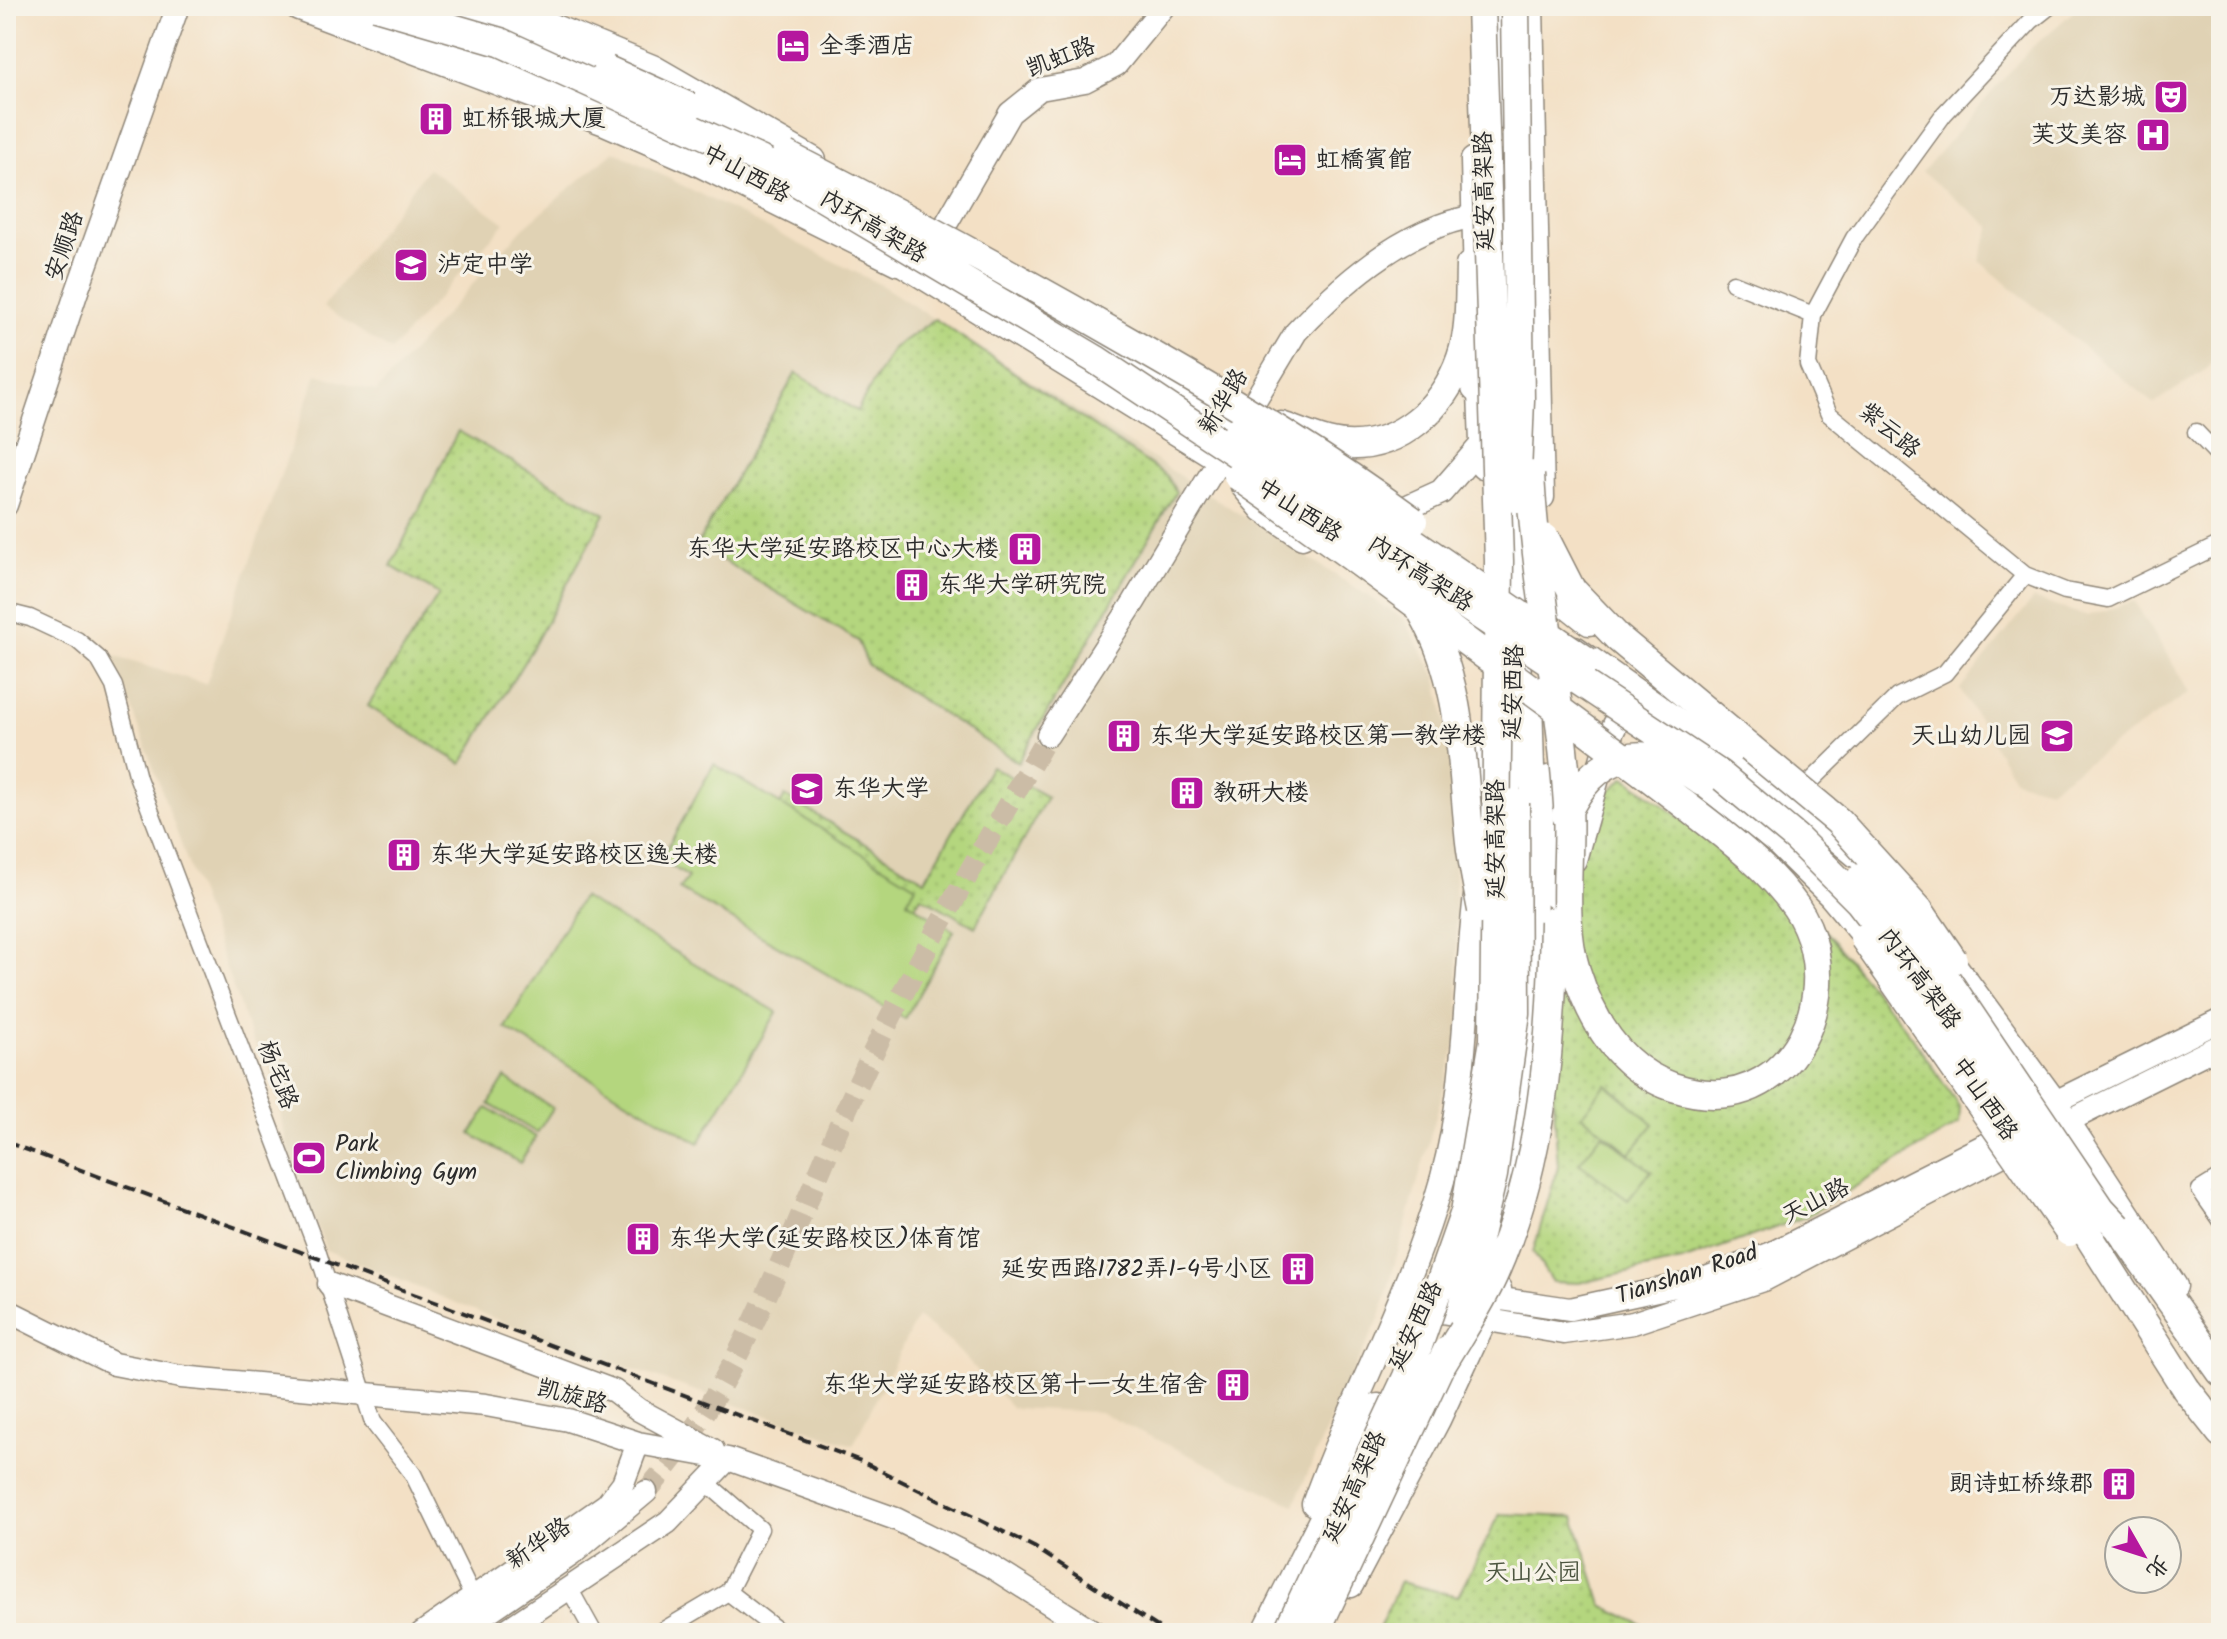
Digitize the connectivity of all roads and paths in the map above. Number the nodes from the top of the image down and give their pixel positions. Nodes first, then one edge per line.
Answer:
1 (178, 6) edge
2 (299, 6) edge
3 (333, 6) edge
4 (376, 6) edge
5 (438, 6) edge
6 (445, 6) edge
7 (498, 6) edge
8 (1164, 6) edge
9 (1476, 6) edge
10 (1500, 6) edge
11 (1508, 6) edge
12 (1515, 6) edge
13 (1531, 6) edge
14 (2050, 6) edge
15 (761, 143) junction
16 (1536, 211) junction
17 (1508, 213) junction
18 (1473, 216) junction
19 (934, 245) junction
20 (898, 261) junction
21 (1470, 266) junction
22 (1733, 283) dead end
23 (1813, 315) junction
24 (1095, 359) junction
25 (1520, 400) junction
26 (1264, 419) junction
27 (2196, 432) dead end
28 (1237, 433) junction
29 (1481, 446) junction
30 (2221, 458) edge
31 (1220, 459) junction
32 (1530, 475) junction
33 (6, 505) edge
34 (1382, 519) junction
35 (2221, 544) edge
36 (1524, 564) junction
37 (2025, 575) junction
38 (1492, 591) junction
39 (1415, 601) junction
40 (6, 612) edge
41 (1524, 614) junction
42 (1495, 639) junction
43 (1525, 659) junction
44 (1617, 721) junction
45 (1048, 735) tunnel mouth
46 (1690, 772) junction
47 (1507, 801) junction
48 (1792, 802) junction
49 (1485, 829) junction
50 (1545, 866) junction
51 (1506, 874) junction
52 (1558, 945) junction
53 (1496, 980) junction
54 (1559, 994) junction
55 (2221, 1020) edge
56 (1464, 1024) junction
57 (1533, 1045) junction
58 (2221, 1045) edge
59 (2061, 1111) junction
60 (2014, 1139) junction
61 (2221, 1177) edge
62 (2221, 1220) edge
63 (2118, 1227) junction
64 (329, 1284) junction
65 (1496, 1296) junction
66 (1429, 1303) junction
67 (1401, 1305) junction
68 (1465, 1306) junction
69 (6, 1310) edge
70 (1486, 1321) junction
71 (2221, 1360) edge
72 (1441, 1366) junction
73 (2221, 1372) edge
74 (2186, 1389) junction
75 (362, 1394) junction
76 (2221, 1433) edge
77 (638, 1443) junction
78 (2221, 1449) edge
79 (728, 1459) junction
80 (707, 1483) junction
81 (646, 1492) tunnel mouth
82 (1292, 1575) junction
83 (569, 1588) junction
84 (728, 1592) junction
85 (472, 1595) junction
86 (506, 1632) edge
87 (422, 1633) edge
88 (457, 1633) edge
89 (594, 1633) edge
90 (659, 1633) edge
91 (781, 1633) edge
92 (1096, 1633) edge
93 (1264, 1633) edge
94 (1287, 1633) edge
95 (1315, 1633) edge
96 (1326, 1633) edge

1 - 33 street, 安顺路
2 - 20 highway
3 - 20 main road, 中山西路
4 - 24 highway, 内环高架路, bridge
5 - 15 highway, 内环高架路, bridge
6 - 19 main road, 中山西路
7 - 19 highway
8 - 19 street, 凯虹路
9 - 18 main road
9 - 21 highway, bridge
9 - 53 highway, 延安高架路, bridge
10 - 17 main road, 延安西路
11 - 17 main road, 延安西路
12 - 25 highway, 延安高架路, bridge
13 - 16 main road, 延安西路
14 - 23 street, 紫云路
15 - 26 highway, bridge
15 - 63 highway, 内环高架路, bridge
16 - 17 street, 新华路
16 - 36 main road, 延安西路
17 - 18 street, 新华路
17 - 36 main road, 延安西路
18 - 28 street, 新华路
18 - 29 main road
19 - 28 main road, 中山西路
20 - 31 main road, 中山西路
21 - 26 highway
21 - 46 highway, bridge
22 - 23 street
23 - 37 street, 紫云路
24 - 39 highway, bridge
24 - 74 highway, 内环高架路, bridge
25 - 32 highway, bridge
25 - 72 highway, 延安高架路, bridge
26 - 50 highway, bridge
27 - 30 street
28 - 31 street, 新华路
28 - 34 main road, 中山西路
29 - 34 main road
29 - 38 main road
31 - 42 main road, 中山西路
31 - 45 street, 新华路
31 - 49 main road
32 - 39 highway, bridge
32 - 63 highway, bridge
34 - 38 main road, 中山西路
35 - 37 street, 紫云路
36 - 41 main road, 延安西路
36 - 48 main road
37 - 48 street
38 - 41 main road, 中山西路
38 - 42 main road
39 - 53 highway, bridge
40 - 64 street, 杨宅路
41 - 43 main road, 延安西路
41 - 48 main road, 中山西路
42 - 43 main road, 中山西路
42 - 47 main road
43 - 44 main road, 中山西路
43 - 47 main road, 延安西路
43 - 50 main road, 延安西路
43 - 52 main road, 延安西路
44 - 52 main road
44 - 60 main road, 中山西路
46 - 50 highway, bridge
46 - 74 highway, bridge
47 - 51 main road, 延安西路
48 - 59 main road, 中山西路
49 - 51 main road
49 - 56 main road, 延安西路
50 - 51 main road
50 - 57 main road, 延安西路
50 - 72 highway, bridge
51 - 53 main road, 延安西路
52 - 54 main road, 延安西路
53 - 56 main road
53 - 66 main road, 延安西路
53 - 94 highway, 延安高架路, bridge
54 - 57 main road, 延安西路
54 - 65 main road, 延安西路
55 - 59 street
56 - 67 main road, 延安西路
57 - 68 main road, 延安西路
58 - 59 street
59 - 60 street
59 - 71 main road, 中山西路
60 - 65 street, 天山路
60 - 70 street, Tianshan Road
60 - 78 main road, 中山西路
61 - 62 street
63 - 73 highway, 内环高架路
64 - 75 street, 杨宅路
64 - 79 street
65 - 68 street, 天山路
65 - 70 main road, 延安西路
66 - 67 street
66 - 68 street
66 - 82 main road, 延安西路
67 - 82 main road, 延安西路
68 - 70 street, Tianshan Road
68 - 96 main road, 延安西路
69 - 75 street, 凯旋路
70 - 96 main road, 延安西路
72 - 95 highway, 延安高架路, bridge
74 - 76 highway, 内环高架路
75 - 77 street, 凯旋路
75 - 85 street, 杨宅路
77 - 79 street, 凯旋路
77 - 85 street
79 - 80 street
79 - 92 street, 凯旋路
80 - 83 street
80 - 84 street
81 - 88 street, 新华路
82 - 93 main road, 延安西路
83 - 86 street
83 - 89 street
84 - 90 street
84 - 91 street
85 - 87 street

